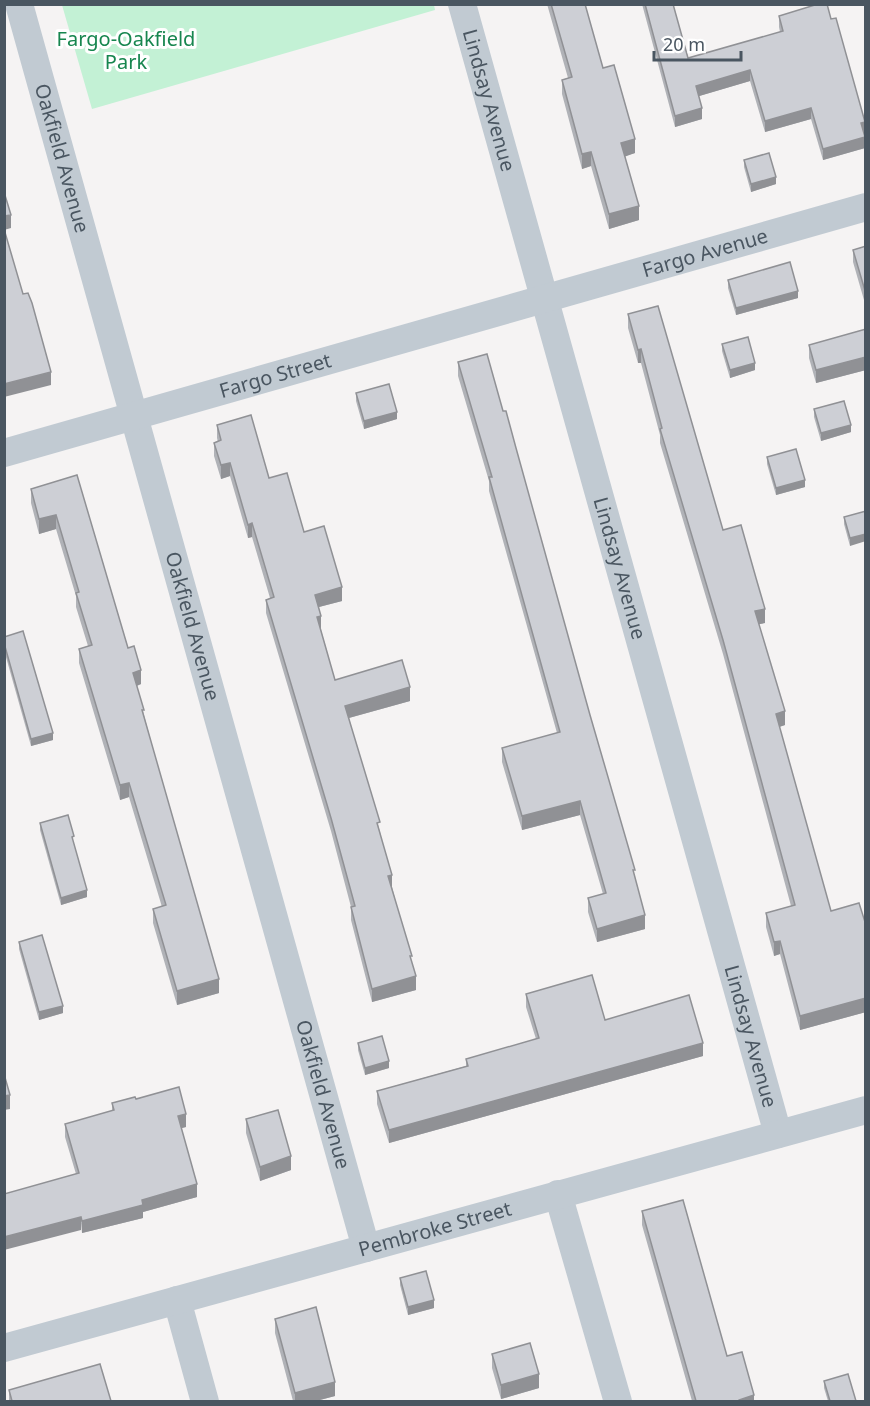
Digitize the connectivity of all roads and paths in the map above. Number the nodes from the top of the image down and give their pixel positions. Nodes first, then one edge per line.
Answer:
1 (19, 4) edge
2 (462, 4) edge
3 (866, 207) edge
4 (544, 298) junction
5 (134, 416) junction
6 (4, 453) edge
7 (866, 1110) edge
8 (778, 1134) junction
9 (558, 1194) junction
10 (366, 1248) junction
11 (177, 1300) junction
12 (4, 1348) edge
13 (205, 1401) edge
14 (618, 1401) edge

1 - 5 street, Oakfield Avenue
2 - 4 street, Lindsay Avenue
3 - 4 street, Fargo Avenue
4 - 5 street, Fargo Street
4 - 8 street, Lindsay Avenue
5 - 6 street, Fargo Street
5 - 10 street, Oakfield Avenue
7 - 8 street, Pembroke Street
8 - 9 street, Pembroke Street
9 - 10 street, Pembroke Street
9 - 14 street
10 - 11 street, Pembroke Street
11 - 12 street, Pembroke Street
11 - 13 street

